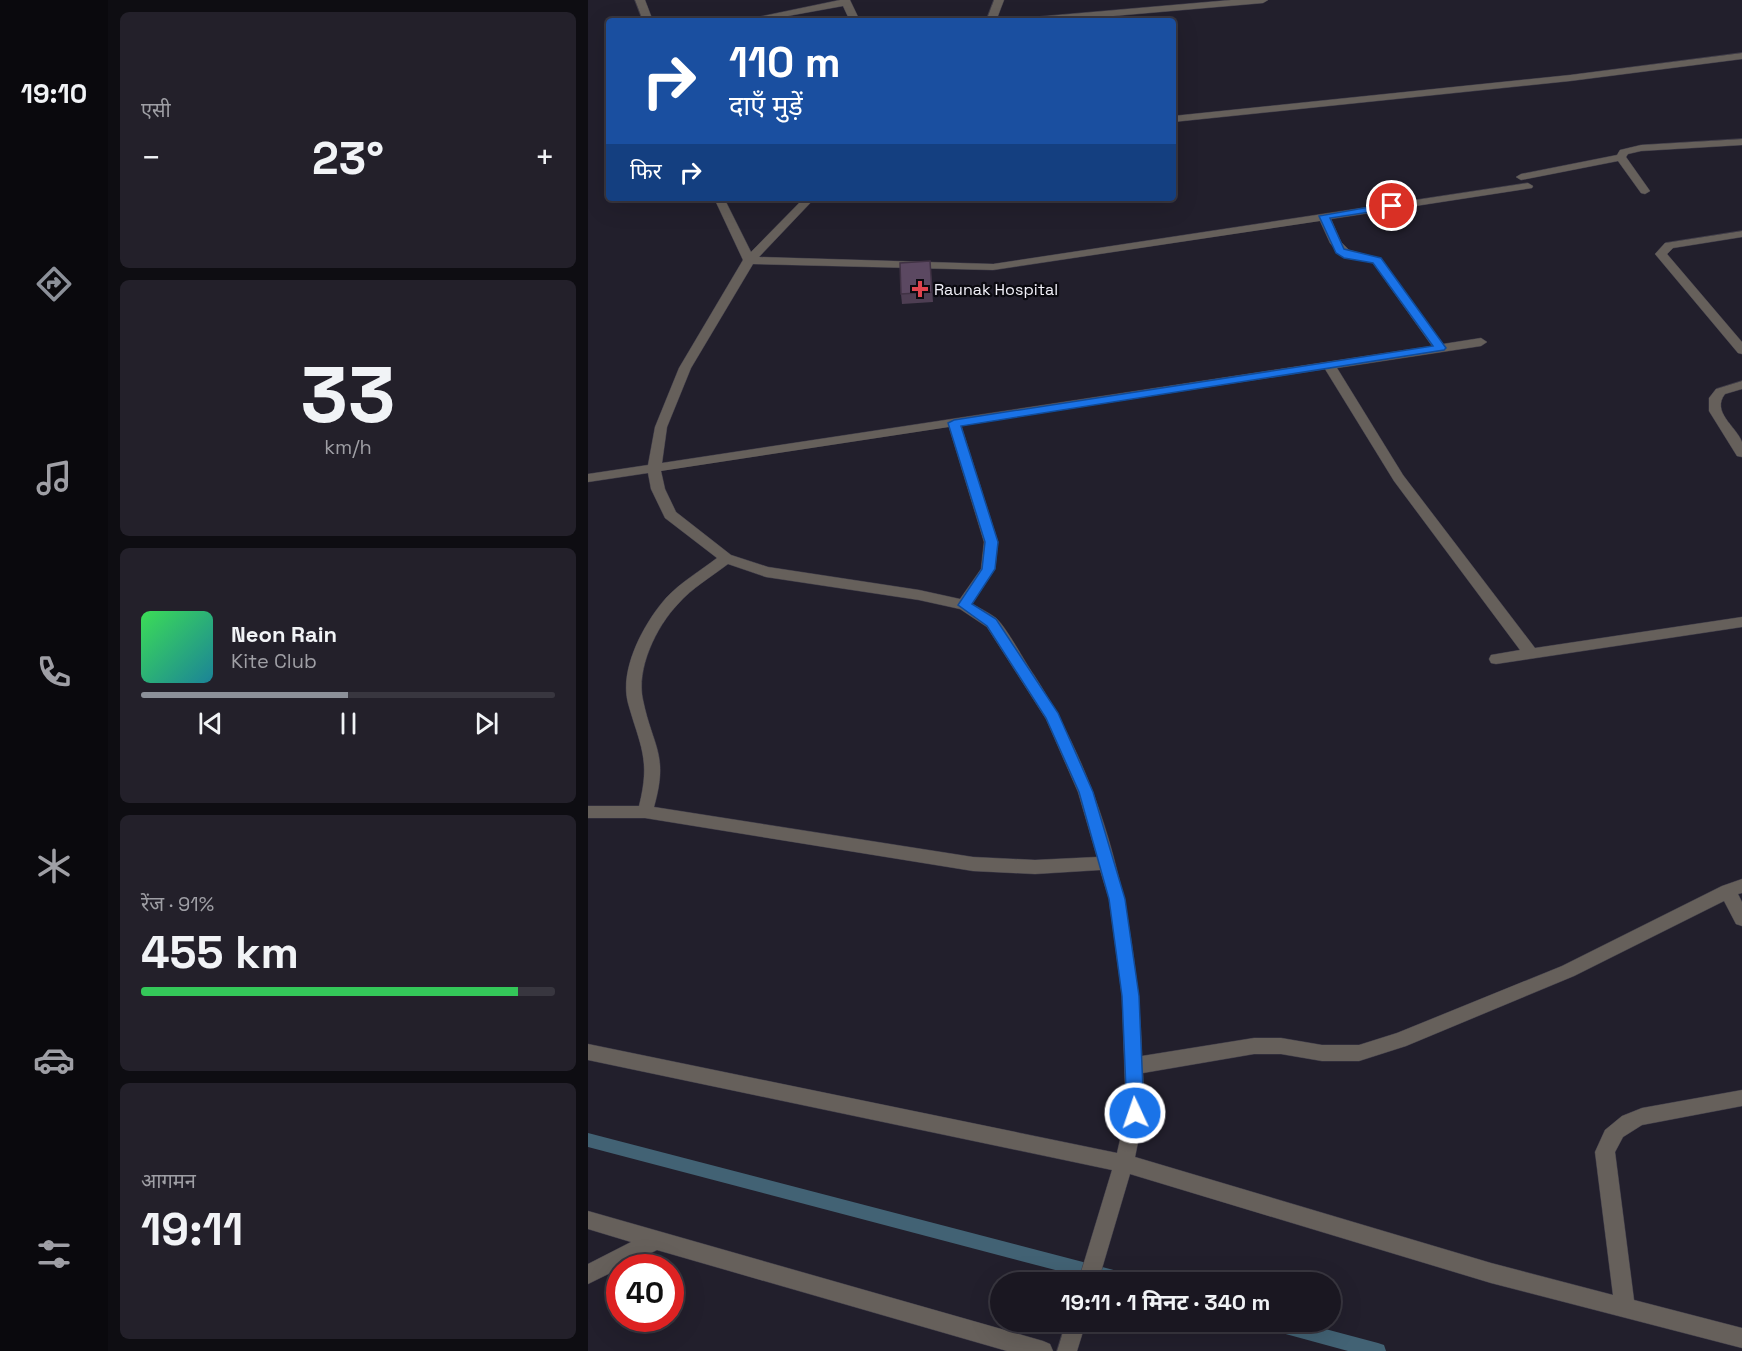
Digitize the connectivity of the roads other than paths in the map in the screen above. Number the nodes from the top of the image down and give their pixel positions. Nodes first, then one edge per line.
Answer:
1 (640, 0) edge
2 (999, 0) edge
3 (1263, 0) edge
4 (846, 2) edge
5 (647, 18) edge
6 (760, 18) edge
7 (854, 18) edge
8 (992, 18) edge
9 (1058, 18) edge
10 (1742, 56) edge
11 (1176, 119) edge
12 (1742, 142) edge
13 (1621, 157) junction
14 (1645, 191) dead end
15 (720, 201) edge
16 (807, 201) edge
17 (1324, 216) junction
18 (1742, 234) edge
19 (749, 260) junction
20 (1481, 342) dead end
21 (1440, 348) junction
22 (1742, 350) edge
23 (1329, 365) junction
24 (1742, 385) edge
25 (954, 423) junction
26 (1742, 453) edge
27 (654, 468) junction
28 (588, 478) edge
29 (726, 558) junction
30 (964, 605) junction
31 (1742, 622) edge
32 (1532, 653) junction
33 (1496, 659) dead end
34 (588, 812) edge
35 (645, 812) junction
36 (1107, 863) junction
37 (1735, 889) edge
38 (1742, 919) edge
39 (588, 1052) edge
40 (1133, 1066) junction
41 (1742, 1098) edge
42 (1125, 1163) junction
43 (588, 1220) edge
44 (658, 1239) junction
45 (1091, 1272) edge
46 (588, 1274) edge
47 (1625, 1307) junction
48 (1742, 1338) edge
49 (1043, 1351) edge

1 - 5 street
2 - 8 street
3 - 9 street
4 - 6 street
4 - 7 street
10 - 11 street
12 - 13 street
13 - 14 street
13 - 17 street
15 - 19 street
16 - 19 street
17 - 19 street
17 - 21 street
18 - 22 street
19 - 27 street
20 - 21 street
21 - 23 street
23 - 25 street
23 - 32 street
24 - 26 street
25 - 27 street
25 - 30 street
27 - 28 street
27 - 29 street
29 - 30 street
29 - 35 street
30 - 36 street
31 - 32 street
32 - 33 street
34 - 35 street
35 - 36 street
36 - 40 street
37 - 38 street
37 - 40 street
39 - 42 street
40 - 42 street
41 - 47 street
42 - 45 street
42 - 47 street
43 - 44 street
44 - 46 street
44 - 49 street
47 - 48 street

